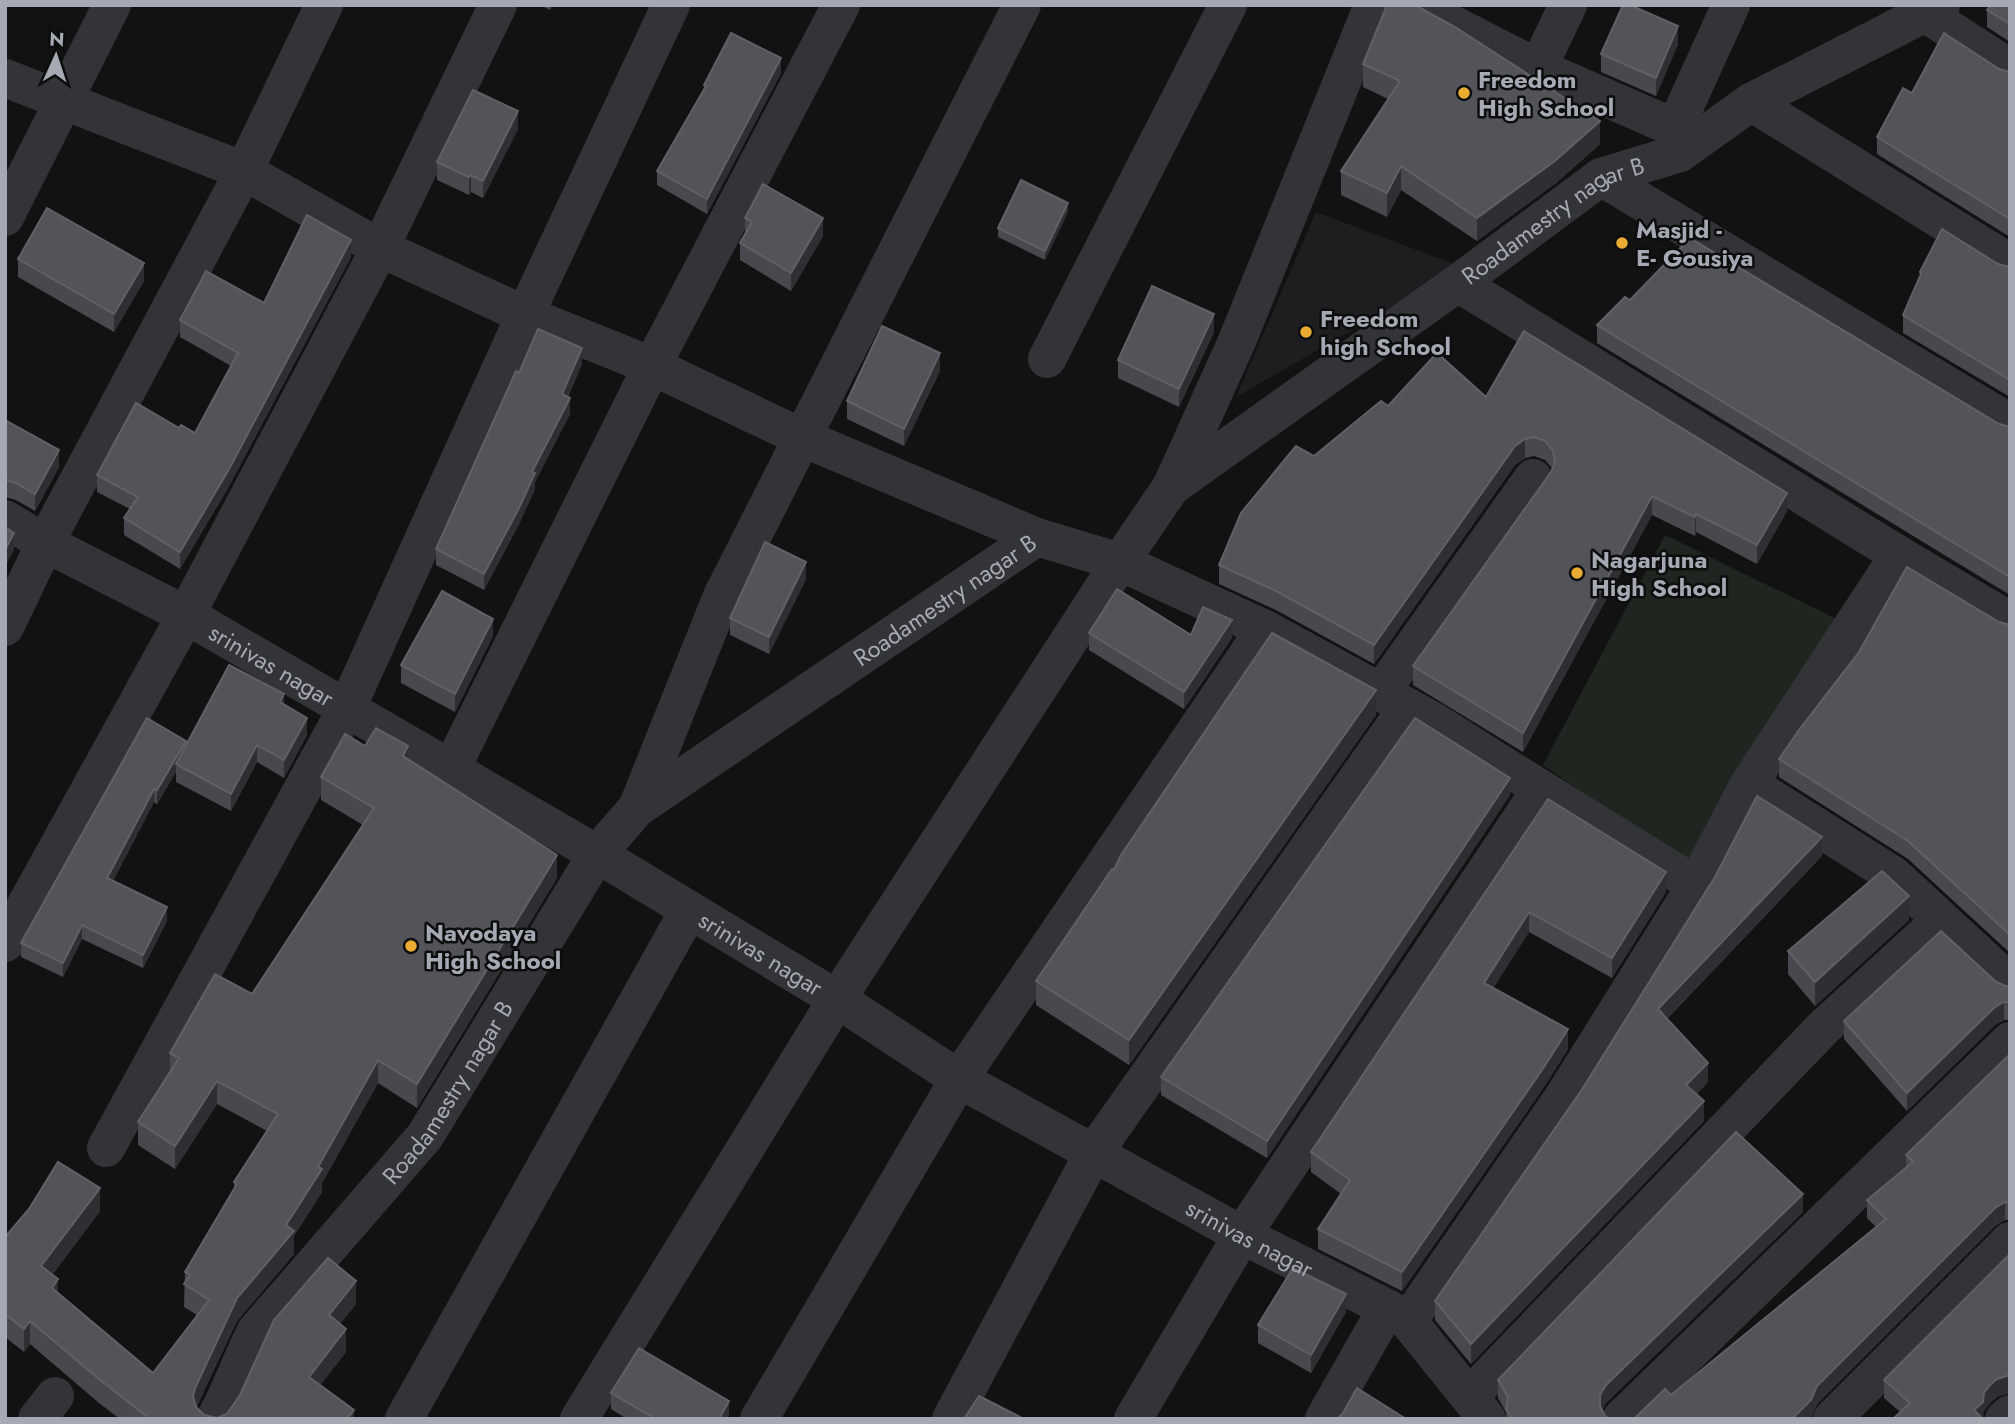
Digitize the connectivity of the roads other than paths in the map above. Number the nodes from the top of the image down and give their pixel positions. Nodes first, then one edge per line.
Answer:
1 (112, 5) edge
2 (324, 5) edge
3 (498, 5) edge
4 (671, 5) edge
5 (841, 5) edge
6 (1022, 5) edge
7 (1228, 5) edge
8 (1373, 5) edge
9 (1415, 5) edge
10 (1568, 5) edge
11 (1731, 5) edge
12 (1933, 10) edge
13 (1538, 68) junction
14 (2010, 68) edge
15 (5, 78) edge
16 (63, 102) junction
17 (1751, 102) junction
18 (1678, 140) junction
19 (244, 171) junction
20 (1601, 177) junction
21 (5, 217) edge
22 (380, 248) junction
23 (2010, 263) edge
24 (1458, 283) junction
25 (525, 315) junction
26 (1047, 359) dead end
27 (652, 366) junction
28 (2010, 424) edge
29 (803, 438) junction
30 (1533, 478) dead end
31 (1171, 487) junction
32 (5, 519) edge
33 (1037, 537) junction
34 (45, 543) junction
35 (1899, 555) junction
36 (1120, 562) junction
37 (186, 615) junction
38 (2010, 621) edge
39 (5, 627) edge
40 (1265, 629) junction
41 (1394, 699) junction
42 (346, 708) junction
43 (451, 769) junction
44 (1749, 784) junction
45 (1541, 789) junction
46 (637, 808) junction
47 (597, 854) junction
48 (1696, 885) junction
49 (689, 910) junction
50 (1941, 920) junction
51 (5, 943) edge
52 (2010, 983) edge
53 (837, 999) junction
54 (2010, 1041) edge
55 (959, 1079) junction
56 (106, 1149) dead end
57 (1093, 1154) junction
58 (1242, 1235) junction
59 (2010, 1241) edge
60 (1398, 1314) junction
61 (1478, 1407) edge
62 (2010, 1413) edge
63 (215, 1419) edge
64 (404, 1419) edge
65 (579, 1419) edge
66 (759, 1419) edge
67 (951, 1419) edge
68 (1133, 1419) edge
69 (1324, 1419) edge
70 (1621, 1419) edge
71 (1832, 1419) edge
72 (2004, 1419) edge

1 - 16 street
2 - 19 street
3 - 22 street
4 - 25 street
5 - 27 street
6 - 29 street
7 - 26 street
8 - 31 street
9 - 13 street
10 - 13 street
11 - 18 street
12 - 14 street
12 - 17 street, Roadamestry nagar B
13 - 18 street
15 - 16 street
16 - 19 street
16 - 21 street
17 - 18 street, Roadamestry nagar B
17 - 23 street
18 - 20 street, Roadamestry nagar B
19 - 22 street
19 - 34 street
20 - 24 street, Roadamestry nagar B
20 - 28 street
22 - 25 street
22 - 37 street
24 - 31 street, Roadamestry nagar B
24 - 35 street
25 - 27 street
25 - 42 street
27 - 29 street
27 - 43 street
29 - 33 street
29 - 46 street
30 - 41 street
31 - 36 street, Roadamestry nagar B
32 - 34 street, srinivas nagar
33 - 36 street, Roadamestry nagar B
33 - 46 street, Roadamestry nagar B
34 - 37 street, srinivas nagar
34 - 39 street
35 - 38 street
35 - 44 street
36 - 40 street
36 - 53 street
37 - 42 street, srinivas nagar
37 - 51 street
40 - 41 street
40 - 55 street
41 - 45 street
41 - 57 street
42 - 43 street, srinivas nagar
42 - 56 street
43 - 47 street, srinivas nagar
44 - 48 street
44 - 50 street
45 - 48 street
45 - 58 street
46 - 47 street, Roadamestry nagar B
47 - 49 street, srinivas nagar
47 - 63 street, Roadamestry nagar B
48 - 60 street
49 - 53 street, srinivas nagar
49 - 64 street
50 - 52 street
50 - 61 street
53 - 55 street, srinivas nagar
53 - 65 street
54 - 70 street
55 - 57 street, srinivas nagar
55 - 66 street
57 - 58 street, srinivas nagar
57 - 67 street
58 - 60 street, srinivas nagar
58 - 68 street
59 - 71 street
60 - 61 street, srinivas nagar
60 - 69 street
62 - 72 street

